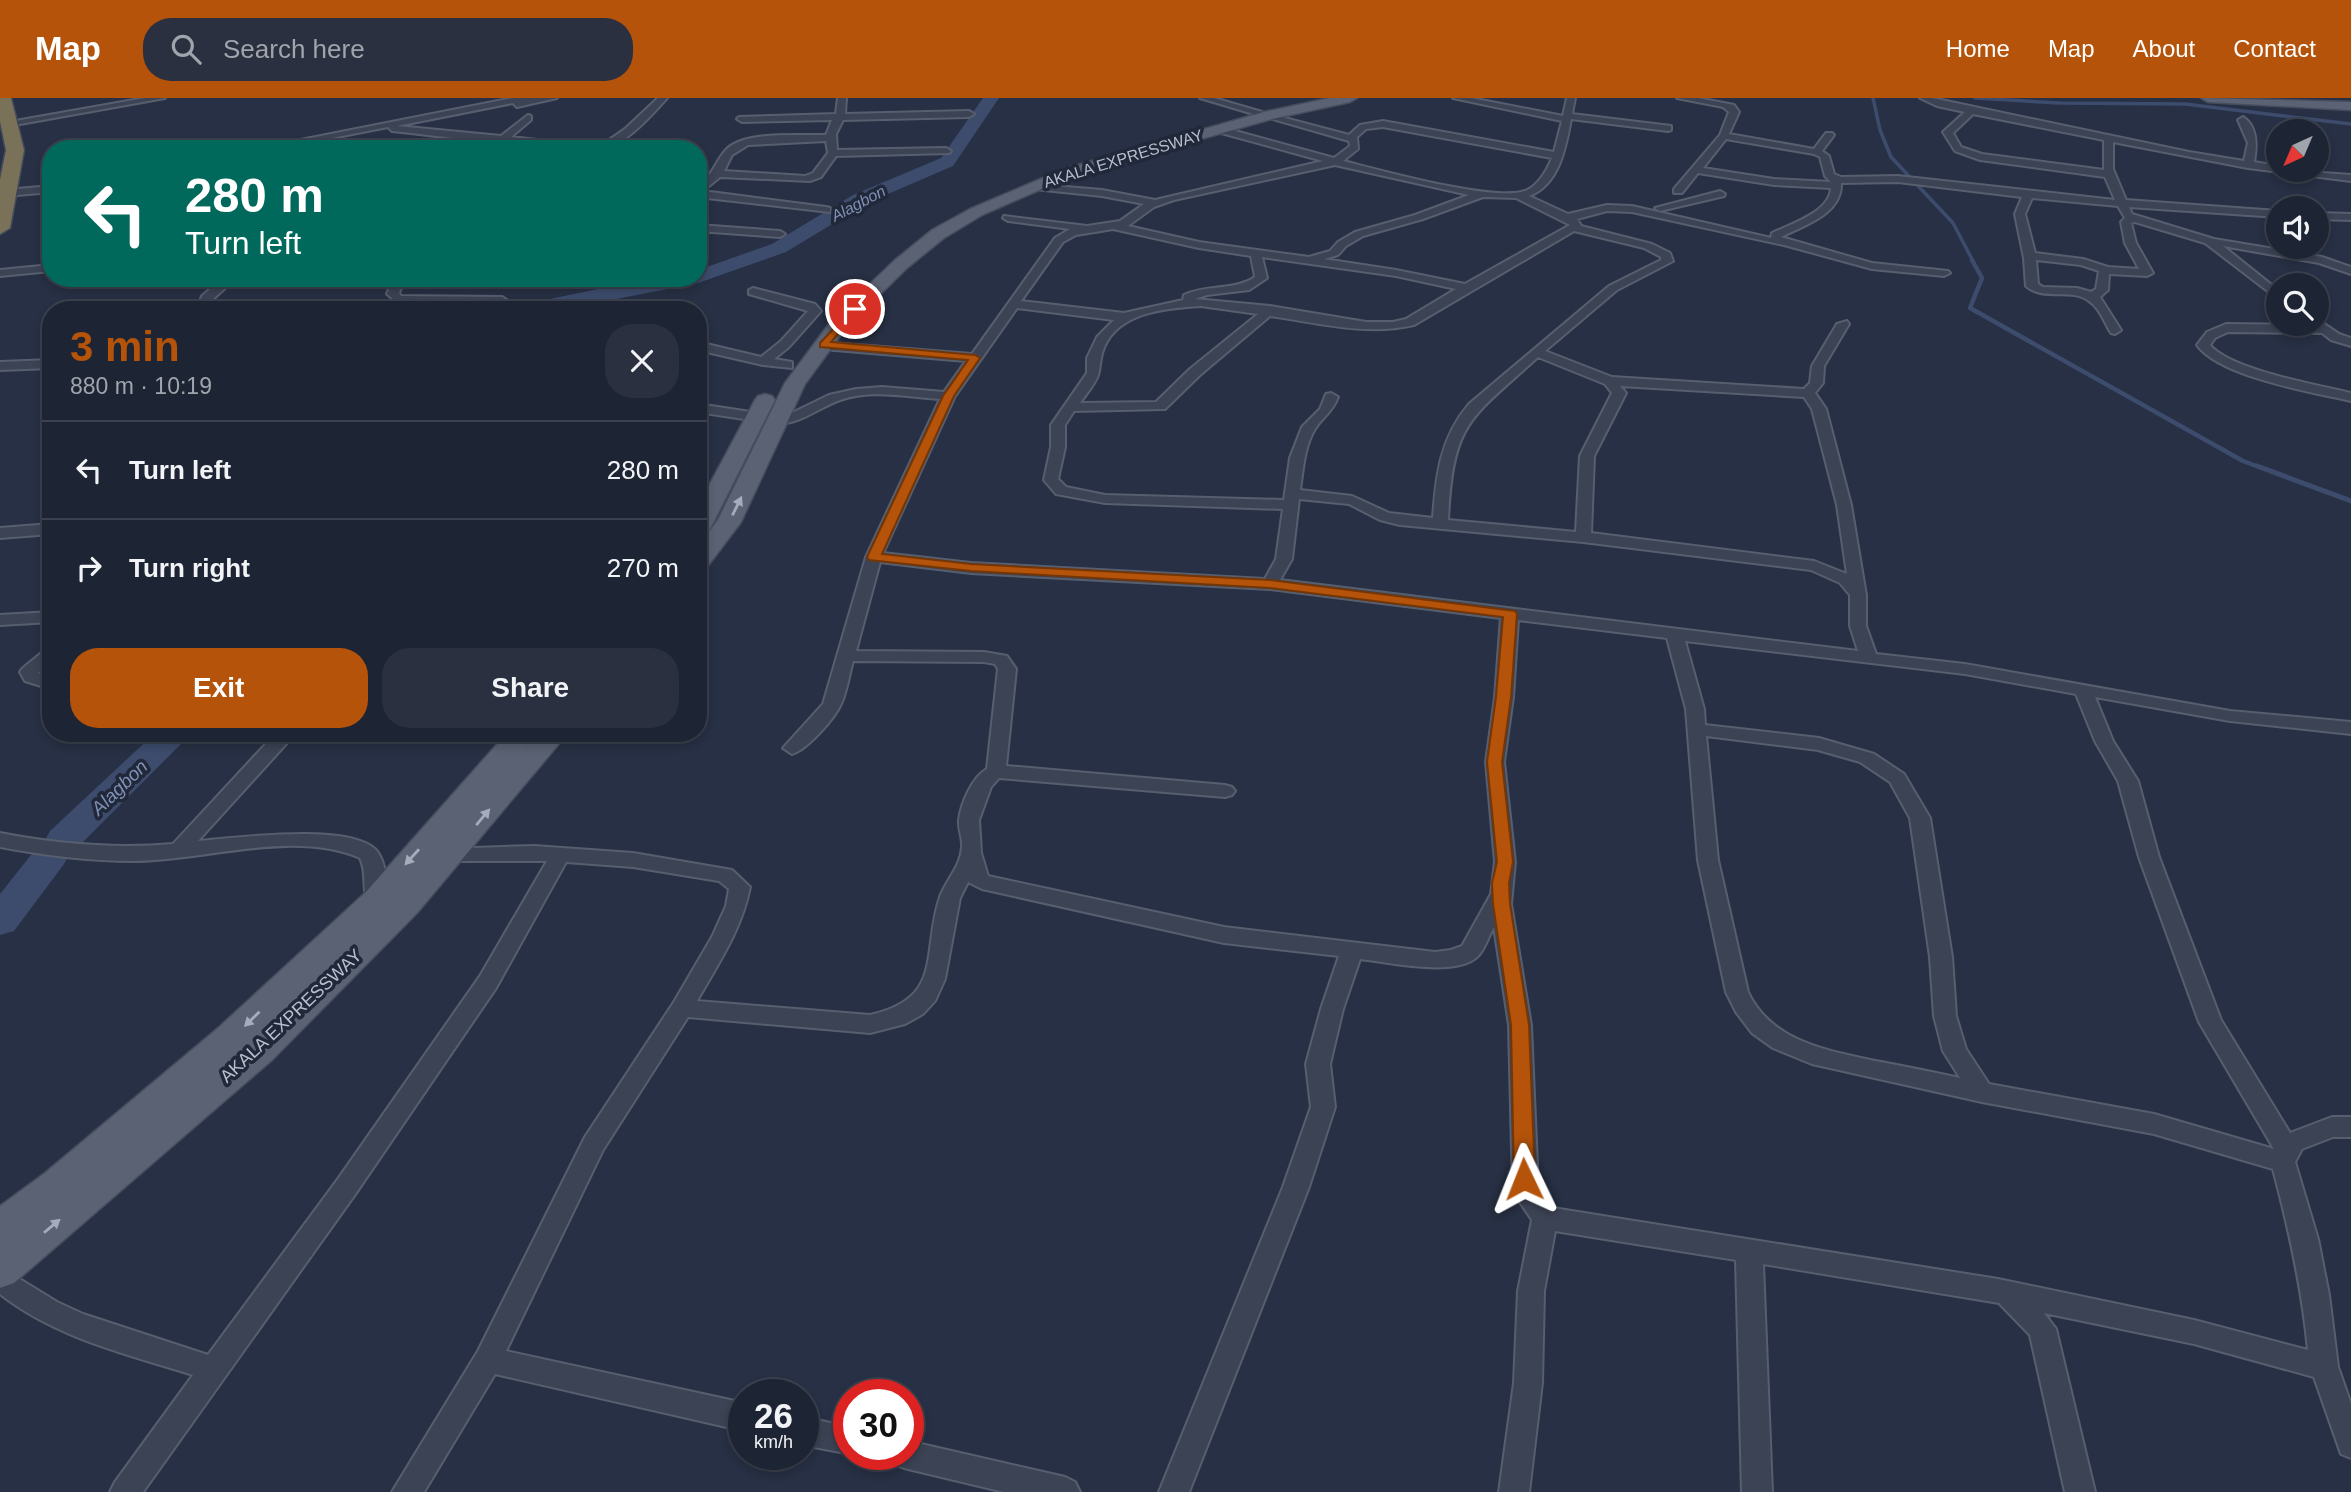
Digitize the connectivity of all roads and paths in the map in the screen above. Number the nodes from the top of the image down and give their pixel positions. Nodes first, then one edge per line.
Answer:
1 (3, 98) edge
2 (162, 98) edge
3 (527, 98) edge
4 (552, 98) edge
5 (663, 98) edge
6 (842, 98) edge
7 (1204, 98) edge
8 (1321, 98) edge
9 (1350, 98) edge
10 (1457, 98) edge
11 (1571, 98) edge
12 (1681, 98) edge
13 (1924, 98) edge
14 (2207, 98) edge
15 (2283, 98) edge
16 (938, 101) dead end
17 (1236, 102) edge
18 (2351, 104) edge
19 (428, 109) dead end
20 (1971, 111) junction
21 (969, 114) dead end
22 (1263, 114) junction
23 (939, 115) junction
24 (840, 117) junction
25 (419, 118) junction
26 (528, 118) dead end
27 (1567, 118) junction
28 (742, 119) dead end
29 (2243, 120) dead end
30 (385, 125) junction
31 (6, 126) edge
32 (1668, 128) dead end
33 (397, 129) junction
34 (1217, 129) junction
35 (1829, 135) dead end
36 (1724, 136) junction
37 (830, 138) junction
38 (1351, 138) junction
39 (2109, 139) junction
40 (307, 140) edge
41 (341, 140) edge
42 (502, 140) joint
43 (615, 140) edge
44 (947, 150) dead end
45 (1816, 152) junction
46 (833, 153) junction
47 (1559, 156) junction
48 (1336, 161) junction
49 (2248, 166) junction
50 (2266, 168) edge
51 (1697, 170) junction
52 (720, 174) junction
53 (2108, 174) junction
54 (2329, 174) edge
55 (2351, 178) edge
56 (42, 182) edge
57 (1836, 183) junction
58 (707, 185) edge
59 (1034, 186) junction
60 (7, 188) junction
61 (42, 189) edge
62 (1678, 191) dead end
63 (707, 193) edge
64 (1720, 194) dead end
65 (1479, 195) junction
66 (1520, 196) junction
67 (2028, 196) junction
68 (1155, 203) junction
69 (2124, 203) junction
70 (826, 210) dead end
71 (1644, 211) junction
72 (2266, 213) edge
73 (2329, 216) edge
74 (2351, 217) edge
75 (1008, 218) dead end
76 (2132, 219) junction
77 (1571, 223) junction
78 (1115, 226) junction
79 (0, 228) edge
80 (707, 229) edge
81 (1087, 229) junction
82 (780, 234) dead end
83 (2209, 241) junction
84 (1780, 243) junction
85 (1256, 253) junction
86 (2029, 256) junction
87 (1305, 261) junction
88 (893, 263) junction
89 (42, 269) edge
90 (2108, 270) junction
91 (2351, 271) edge
92 (0, 273) edge
93 (1944, 273) dead end
94 (2266, 286) edge
95 (220, 287) edge
96 (396, 287) edge
97 (1466, 288) junction
98 (753, 292) dead end
99 (2092, 297) junction
100 (205, 301) edge
101 (502, 301) dead end
102 (1013, 303) junction
103 (1178, 304) junction
104 (1270, 310) junction
105 (1124, 317) junction
106 (1843, 324) dead end
107 (2266, 327) edge
108 (2115, 330) dead end
109 (2329, 333) edge
110 (2351, 342) edge
111 (823, 345) junction
112 (707, 348) edge
113 (1536, 352) junction
114 (975, 358) junction
115 (763, 361) junction
116 (42, 364) edge
117 (787, 365) junction
118 (0, 366) edge
119 (1611, 381) junction
120 (1808, 393) junction
121 (948, 396) junction
122 (1331, 397) dead end
123 (2351, 397) edge
124 (1070, 407) junction
125 (707, 409) edge
126 (757, 417) junction
127 (778, 420) junction
128 (1294, 499) junction
129 (707, 512) edge
130 (1440, 524) junction
131 (42, 530) edge
132 (0, 533) edge
133 (1583, 537) junction
134 (707, 550) edge
135 (874, 557) junction
136 (1270, 584) junction
137 (1858, 595) junction
138 (1510, 614) junction
139 (42, 618) edge
140 (0, 620) edge
141 (1674, 633) junction
142 (846, 656) junction
143 (1868, 656) junction
144 (42, 661) edge
145 (42, 681) edge
146 (2083, 689) junction
147 (2351, 728) edge
148 (1696, 729) junction
149 (278, 742) edge
150 (516, 742) edge
151 (546, 742) edge
152 (792, 748) dead end
153 (996, 772) junction
154 (1225, 791) dead end
155 (0, 840) edge
156 (180, 849) junction
157 (451, 854) junction
158 (972, 854) junction
159 (560, 855) junction
160 (1502, 893) junction
161 (391, 903) junction
162 (1352, 951) junction
163 (682, 1007) junction
164 (1982, 1093) junction
165 (2351, 1127) edge
166 (2285, 1156) junction
167 (1545, 1218) junction
168 (0, 1229) edge
169 (1749, 1252) junction
170 (0, 1270) edge
171 (0, 1279) edge
172 (2007, 1293) junction
173 (2064, 1305) junction
174 (2042, 1329) junction
175 (488, 1360) junction
176 (2324, 1367) junction
177 (213, 1369) junction
178 (728, 1413) edge
179 (2351, 1444) edge
180 (924, 1459) edge
181 (125, 1492) edge
182 (407, 1492) edge
183 (1065, 1492) edge
184 (1174, 1492) edge
185 (1514, 1492) edge
186 (1758, 1492) edge
187 (2080, 1492) edge

1 - 31 highway
2 - 31 street
3 - 25 street
4 - 33 street
5 - 43 street
6 - 24 street
7 - 17 street
8 - 22 main road, AKALA EXPRESSWAY
9 - 22 main road, AKALA EXPRESSWAY
10 - 27 street
11 - 27 street
12 - 36 street
13 - 20 street
14 - 18 main road
15 - 18 main road
16 - 23 street
17 - 22 street
19 - 25 street
20 - 39 street
20 - 53 street
21 - 23 street
22 - 34 main road, AKALA EXPRESSWAY
22 - 38 street
22 - 88 main road, AKALA EXPRESSWAY
23 - 24 street
24 - 28 street
24 - 37 street
25 - 30 street
26 - 42 street
27 - 32 street
27 - 47 street
29 - 49 street
30 - 33 street
30 - 40 street
31 - 60 highway
33 - 41 street
33 - 42 street
34 - 48 street
34 - 59 main road, AKALA EXPRESSWAY
35 - 45 street
36 - 45 street
36 - 51 street
37 - 46 street
37 - 52 street
38 - 47 street
38 - 48 street
39 - 49 street
39 - 53 street
44 - 46 street
45 - 57 street
46 - 52 street
47 - 66 street
48 - 65 street
48 - 68 street
49 - 50 street
51 - 57 street
51 - 62 street
52 - 58 street
53 - 69 street
54 - 55 street
56 - 60 street
57 - 67 street
57 - 84 street
59 - 68 street
59 - 88 main road, AKALA EXPRESSWAY
60 - 61 street
60 - 79 highway
63 - 70 street
64 - 71 street
65 - 66 street
65 - 87 street
66 - 77 street
67 - 69 street
67 - 86 street
68 - 78 street
69 - 72 street
69 - 76 street
71 - 77 street
71 - 84 street
73 - 74 street
75 - 81 street
76 - 83 street
76 - 90 street
77 - 97 street
77 - 113 street
78 - 81 street
78 - 85 street
80 - 82 street
81 - 102 street
83 - 91 street
83 - 94 street
84 - 93 street
85 - 87 street
85 - 103 street
86 - 90 street
86 - 99 street
87 - 97 street
88 - 111 main road, AKALA EXPRESSWAY
88 - 117 main road, AKALA EXPRESSWAY
89 - 92 street
90 - 99 street
95 - 100 street
96 - 101 street
97 - 104 street
98 - 115 street
99 - 108 street
102 - 105 street
102 - 114 street
103 - 104 street
103 - 105 street
104 - 124 street
105 - 124 street
106 - 120 street
107 - 123 street
109 - 110 street
111 - 114 street
111 - 127 main road, AKALA EXPRESSWAY
112 - 115 street
113 - 119 street
113 - 130 street
114 - 121 street
115 - 117 street
116 - 118 street
117 - 126 main road, AKALA EXPRESSWAY
119 - 120 street
119 - 133 street
120 - 137 street
121 - 127 street
121 - 135 street
122 - 128 street
124 - 128 street
125 - 126 street
126 - 129 main road, AKALA EXPRESSWAY
134 -> 127 main road, AKALA EXPRESSWAY
128 - 130 street
128 - 136 street
130 - 133 street
131 - 132 street
133 - 137 street
135 - 136 street
135 - 142 street
136 - 138 street
137 - 143 street
138 - 141 street
138 - 160 street
139 - 140 street
141 - 143 street
141 - 148 street
142 - 152 street
142 - 153 street
143 - 146 street
144 - 145 street
146 - 147 street
146 - 166 street
148 - 164 street
148 - 164 street
149 - 156 street
150 -> 161 main road, AKALA EXPRESSWAY
157 -> 151 main road, AKALA EXPRESSWAY
153 - 154 street
153 - 158 street
155 - 156 street
156 - 161 street
157 - 159 street
157 - 161 main road, AKALA EXPRESSWAY
158 - 162 street
158 - 163 street
159 - 163 street
159 - 177 street
160 - 162 street
160 - 167 street
161 -> 168 main road, AKALA EXPRESSWAY
170 -> 161 main road, AKALA EXPRESSWAY
162 - 184 street
163 - 175 street
164 - 166 street
165 - 166 street
166 - 176 street
167 - 169 street
167 - 185 street
169 - 172 street
169 - 186 street
171 - 177 street
172 - 173 street
172 - 174 street
173 - 174 street
173 - 176 street
174 - 187 street
175 - 178 street
175 - 182 street
176 - 179 street
177 - 181 street
180 - 183 street

